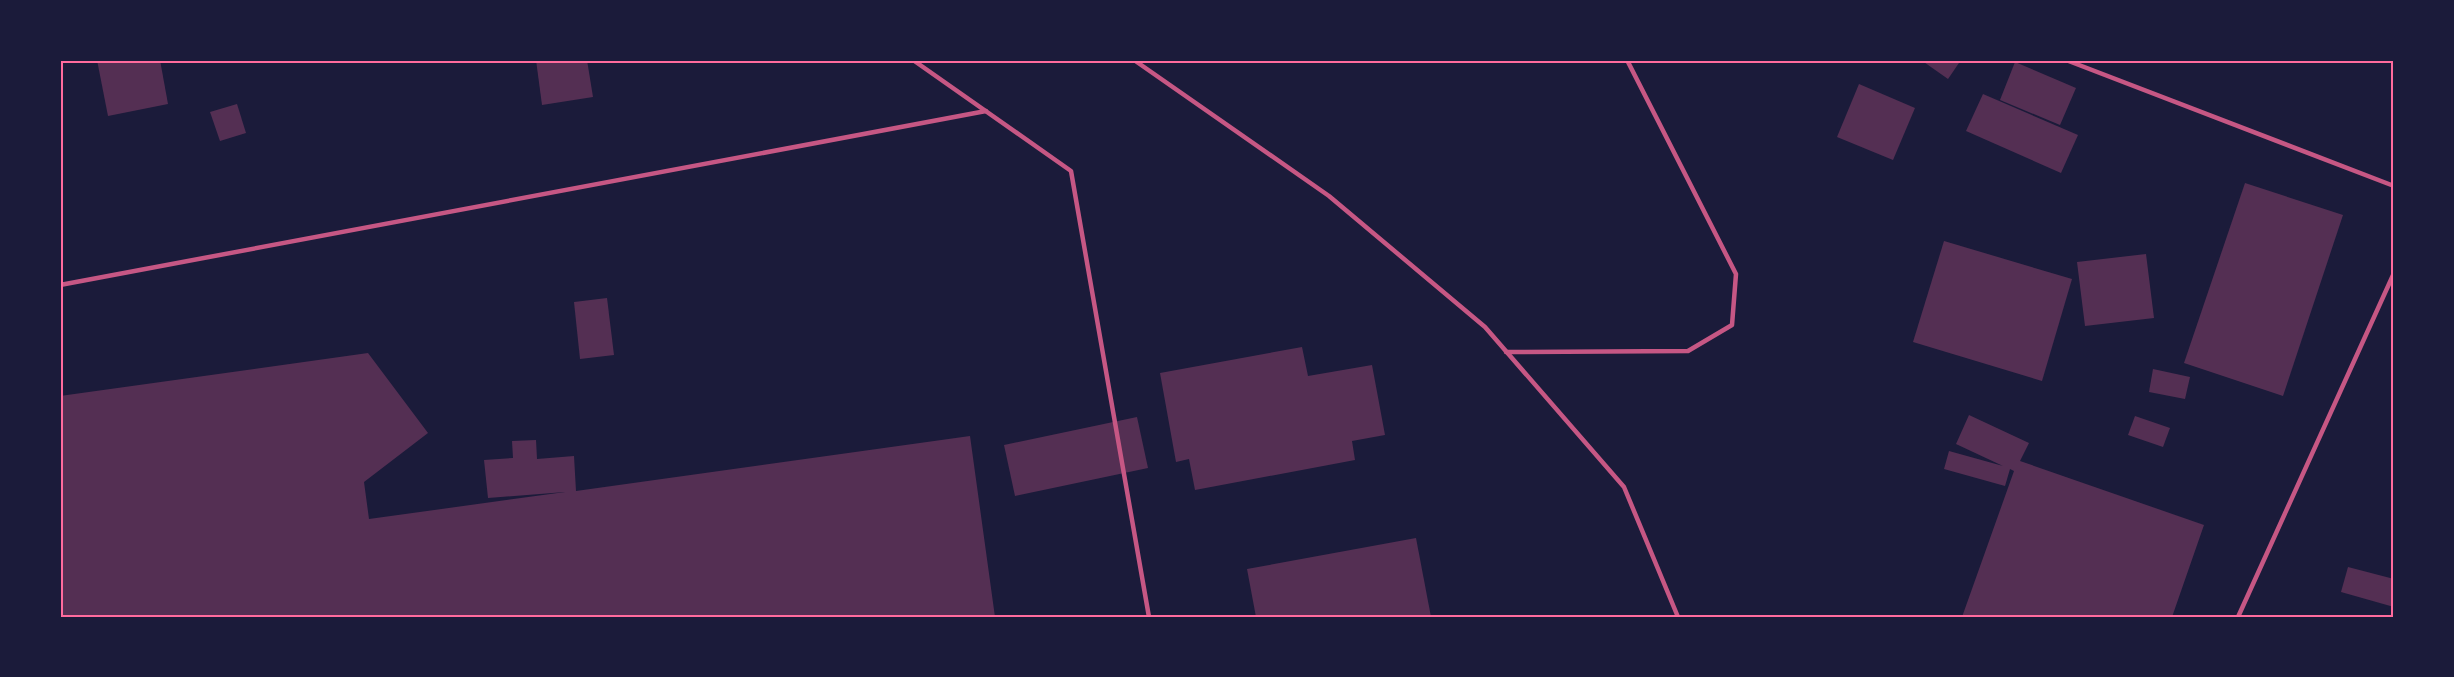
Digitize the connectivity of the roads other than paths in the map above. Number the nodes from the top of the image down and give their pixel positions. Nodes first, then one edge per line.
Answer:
1 (913, 60) edge
2 (1134, 60) edge
3 (1627, 60) edge
4 (2066, 60) edge
5 (986, 111) junction
6 (2394, 186) edge
7 (2394, 273) edge
8 (60, 285) edge
9 (1506, 352) junction
10 (1149, 617) edge
11 (1678, 617) edge
12 (2238, 617) edge

1 - 5 lane
2 - 9 lane
3 - 9 lane
4 - 6 lane
5 - 8 lane
5 - 10 lane
7 - 12 lane
9 - 11 lane

